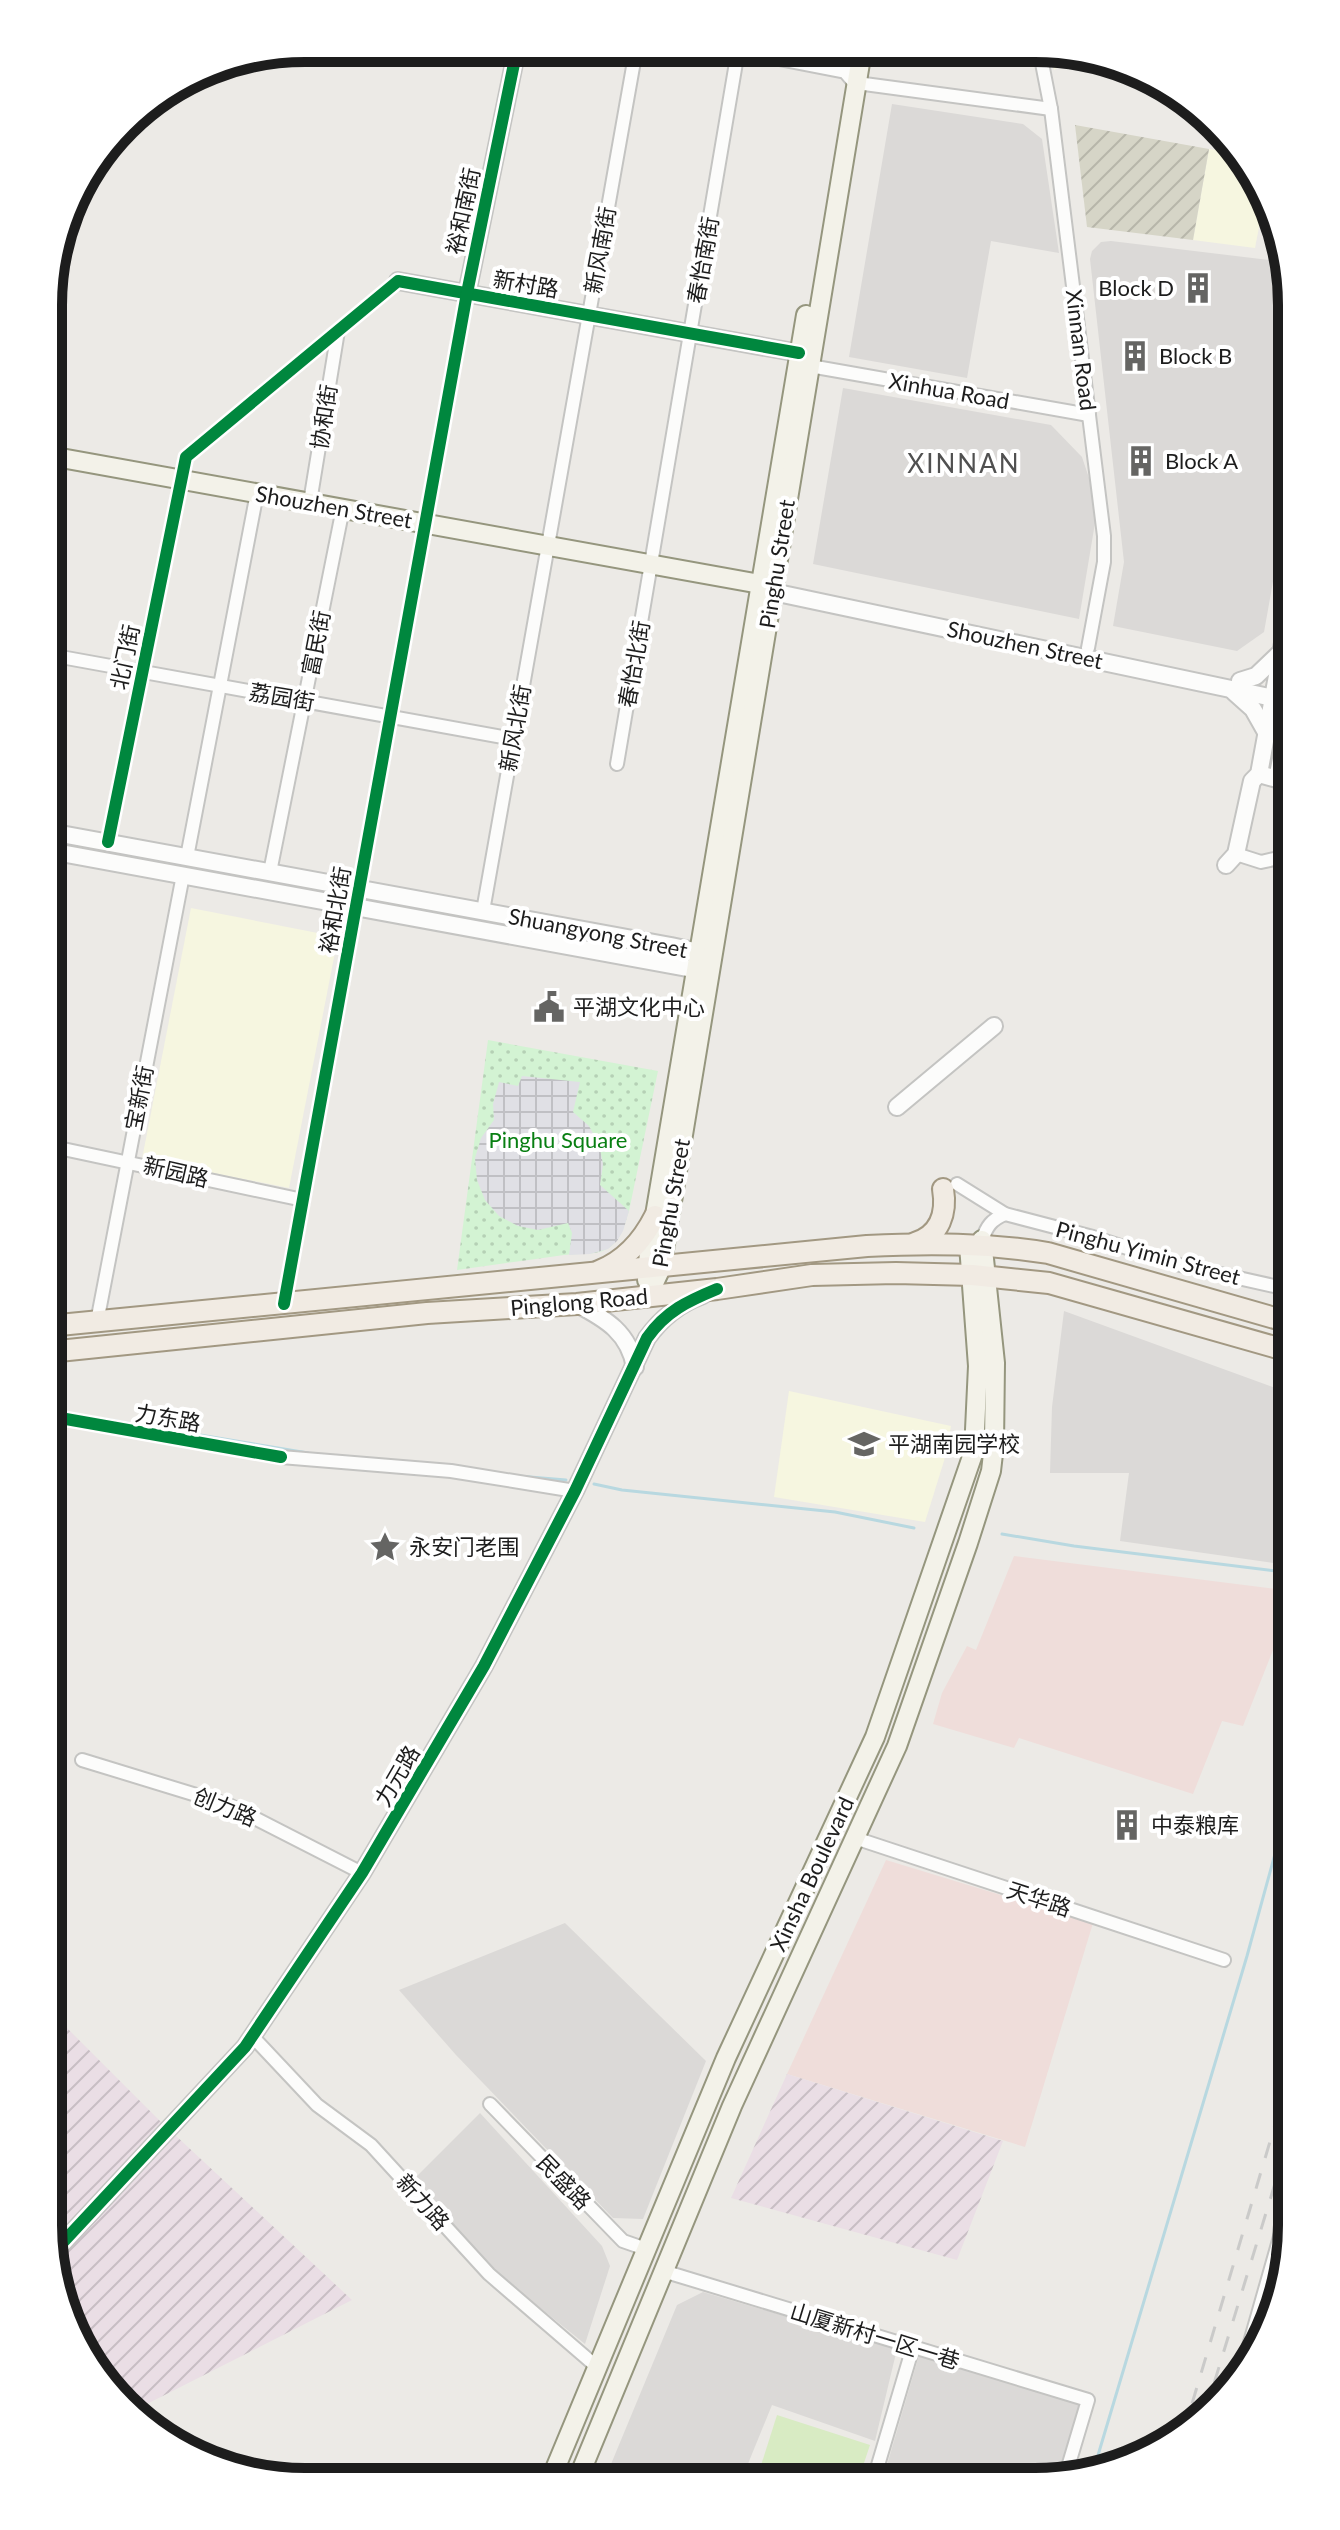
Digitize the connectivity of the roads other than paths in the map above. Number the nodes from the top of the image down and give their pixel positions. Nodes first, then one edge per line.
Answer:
1 (736, 62) edge
2 (817, 62) edge
3 (1042, 62) edge
4 (514, 63) edge
5 (634, 63) edge
6 (851, 68) edge
7 (1051, 109) junction
8 (398, 281) joint
9 (467, 293) junction
10 (589, 315) junction
11 (338, 331) junction
12 (690, 334) junction
13 (804, 359) junction
14 (1089, 415) junction
15 (62, 458) edge
16 (182, 479) junction
17 (257, 493) junction
18 (310, 502) junction
19 (343, 508) junction
20 (425, 523) junction
21 (548, 545) junction
22 (651, 564) junction
23 (769, 586) junction
24 (1088, 648) junction
25 (1278, 654) edge
26 (62, 657) edge
27 (142, 672) junction
28 (1278, 672) edge
29 (1235, 684) junction
30 (219, 686) junction
31 (1274, 693) junction
32 (1278, 693) edge
33 (1278, 695) edge
34 (304, 701) junction
35 (390, 717) junction
36 (1266, 732) junction
37 (513, 739) junction
38 (617, 764) dead end
39 (1259, 774) junction
40 (1278, 775) edge
41 (62, 834) edge
42 (108, 842) junction
43 (62, 853) edge
44 (187, 857) junction
45 (1278, 858) edge
46 (1231, 860) joint
47 (270, 872) junction
48 (183, 875) junction
49 (359, 889) junction
50 (356, 907) junction
51 (483, 911) junction
52 (702, 964) junction
53 (994, 1026) dead end
54 (897, 1107) dead end
55 (62, 1148) edge
56 (127, 1161) junction
57 (950, 1187) joint
58 (303, 1200) junction
59 (1005, 1214) junction
60 (655, 1216) junction
61 (978, 1243) junction
62 (912, 1244) junction
63 (654, 1269) junction
64 (587, 1275) junction
65 (980, 1276) junction
66 (1277, 1287) edge
67 (717, 1289) junction
68 (648, 1296) junction
69 (284, 1304) junction
70 (577, 1304) junction
71 (1277, 1319) edge
72 (97, 1322) junction
73 (62, 1325) edge
74 (1277, 1348) edge
75 (62, 1351) edge
76 (635, 1367) junction
77 (281, 1457) dead end
78 (575, 1491) junction
79 (82, 1760) dead end
80 (855, 1838) junction
81 (362, 1873) junction
82 (1224, 1960) dead end
83 (252, 2036) junction
84 (490, 2104) dead end
85 (63, 2242) edge
86 (646, 2249) junction
87 (1276, 2252) edge
88 (663, 2271) junction
89 (1254, 2328) edge
90 (913, 2347) junction
91 (597, 2367) junction
92 (1069, 2465) edge
93 (555, 2468) edge
94 (582, 2468) edge
95 (877, 2468) edge

1 - 12 street, 春怡南街
2 - 6 street
3 - 7 street, Xinnan Road
4 - 9 street, 裕和南街
5 - 10 street, 新风南街
6 - 7 street
6 - 13 main road, Pinghu Street
7 - 14 street, Xinnan Road
8 - 9 street, 新村路
8 - 11 street, 新村路
9 - 10 street, 新村路
9 - 20 street, 裕和南街
10 - 12 street, 新村路
10 - 21 street, 新风南街
11 - 16 street, 新村路
11 - 18 street, 协和街
12 - 13 street, 新村路
12 - 22 street, 春怡南街
13 - 14 street, Xinhua Road
13 - 23 main road, Pinghu Street
14 - 24 street, Xinnan Road
15 - 16 main road, Shouzhen Street
16 - 17 main road, Shouzhen Street
16 - 27 street, 北门街
17 - 18 main road, Shouzhen Street
17 - 30 street
18 - 19 main road, Shouzhen Street
19 - 20 main road, Shouzhen Street
19 - 34 street, 富民街
20 - 21 main road, Shouzhen Street
20 - 35 street, 裕和北街
21 - 22 main road, Shouzhen Street
21 - 37 street, 新风北街
22 - 23 main road, Shouzhen Street
22 - 38 street, 春怡北街
23 - 24 street, Shouzhen Street
23 - 29 street, Shouzhen Street
23 - 52 main road, Pinghu Street
24 - 29 street, Shouzhen Street
25 - 29 street
26 - 27 street, 荔园街
27 - 30 street, 荔园街
27 - 42 street, 北门街
28 - 31 street
29 - 31 street, Shouzhen Street
29 - 36 street
30 - 34 street, 荔园街
30 - 44 street
31 - 32 street, Shouzhen Street
31 - 33 street, Shouzhen Street
31 - 36 street
34 - 35 street, 荔园街
34 - 47 street, 富民街
35 - 37 street, 荔园街
35 - 49 street, 裕和北街
36 - 39 street
37 - 51 street, 新风北街
39 - 40 street
39 - 46 street
41 - 42 street, Shuangyong Street
42 - 44 street, Shuangyong Street
43 - 48 street, Shuangyong Street
44 - 47 street, Shuangyong Street
45 - 46 street
47 - 49 street, Shuangyong Street
48 - 50 street, Shuangyong Street
48 - 56 street, 宝新街
49 - 50 street, 裕和北街
49 - 51 street, Shuangyong Street
50 - 52 street, Shuangyong Street
50 - 58 street, 裕和北街
51 - 52 street, Shuangyong Street
52 - 60 main road, Pinghu Street
52 - 63 main road, Pinghu Street
53 - 54 street
55 - 56 street, 新园路
56 - 58 street, 新园路
56 - 72 street, 宝新街
57 - 59 street, Pinghu Yimin Street
57 - 62 main road
58 - 69 street, 裕和北街
59 - 61 street
59 - 66 street, Pinghu Yimin Street
60 - 63 main road, Pinghu Street
60 - 64 main road
61 - 62 main road
61 - 65 main road, Xinsha Boulevard
61 - 71 main road
62 - 63 main road
63 - 64 main road
63 - 68 main road, Pinghu Street
64 - 69 main road
65 - 67 main road, Pinglong Road
65 - 74 main road, Pinglong Road
65 - 80 main road, Xinsha Boulevard
65 - 86 main road, Xinsha Boulevard
67 - 68 main road, Pinglong Road
67 - 76 street, 力元路
68 - 70 main road, Pinglong Road
69 - 72 main road
70 - 75 main road, Pinglong Road
70 - 76 street
72 - 73 main road
76 - 78 street, 力元路
77 - 78 street
78 - 81 street, 力元路
79 - 81 street, 创力路
80 - 82 street, 天华路
80 - 88 main road, Xinsha Boulevard
81 - 83 street, 力元路
83 - 85 street, 力元路
83 - 91 street, 新力路
84 - 86 street, 民盛路
86 - 91 main road, Xinsha Boulevard
87 - 89 street
88 - 90 street, 山厦新村一区一巷
88 - 94 main road, Xinsha Boulevard
90 - 92 street, 山厦新村一区一巷
90 - 95 street
91 - 93 main road, Xinsha Boulevard

